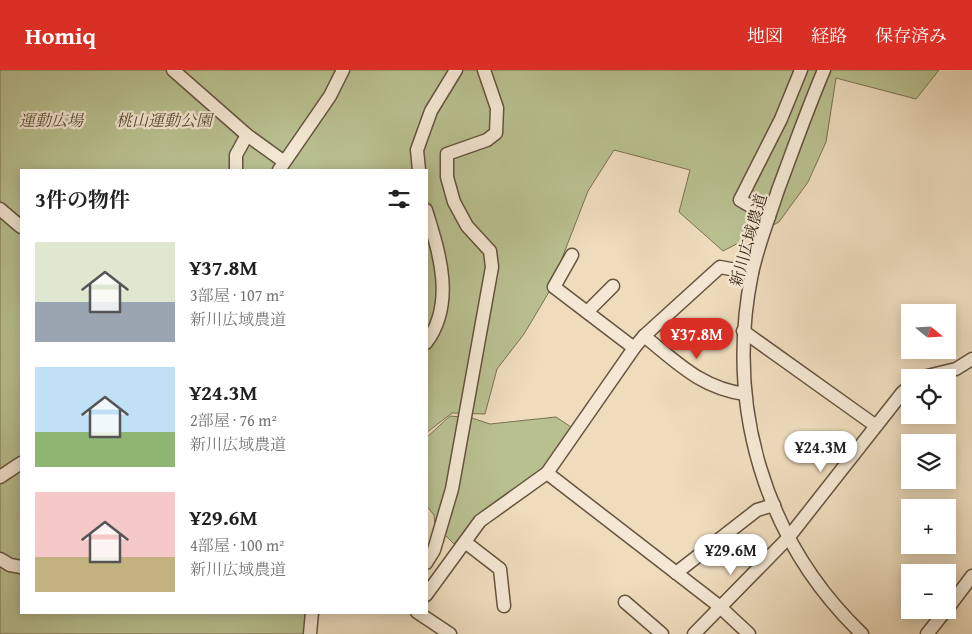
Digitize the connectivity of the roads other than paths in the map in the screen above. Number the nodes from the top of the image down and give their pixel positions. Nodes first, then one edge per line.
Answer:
1 (173, 70) edge
2 (343, 70) edge
3 (484, 70) edge
4 (801, 70) edge
5 (824, 70) edge
6 (455, 71) edge
7 (247, 136) junction
8 (281, 165) edge
9 (236, 169) edge
10 (419, 169) edge
11 (0, 209) edge
12 (428, 217) edge
13 (769, 217) junction
14 (20, 226) edge
15 (572, 255) dead end
16 (752, 273) junction
17 (614, 286) dead end
18 (587, 312) junction
19 (743, 331) junction
20 (644, 336) junction
21 (428, 338) edge
22 (634, 348) junction
23 (972, 359) edge
24 (956, 369) edge
25 (745, 394) junction
26 (901, 397) edge
27 (876, 426) junction
28 (20, 464) edge
29 (547, 473) junction
30 (1, 474) edge
31 (774, 506) junction
32 (788, 538) junction
33 (465, 542) junction
34 (0, 559) edge
35 (428, 560) edge
36 (20, 567) edge
37 (676, 573) junction
38 (972, 576) edge
39 (428, 592) edge
40 (956, 597) edge
41 (625, 602) dead end
42 (504, 606) dead end
43 (719, 606) junction
44 (312, 614) edge
45 (420, 614) edge
46 (939, 619) edge
47 (310, 634) edge
48 (450, 634) edge
49 (662, 634) edge
50 (694, 634) edge
51 (749, 634) edge
52 (862, 634) edge
53 (927, 634) edge

1 - 7 street
2 - 8 street
3 - 35 street
4 - 13 street
5 - 13 street, 新川広域農道
6 - 10 street
7 - 8 street
7 - 9 street
11 - 14 street
12 - 21 street
13 - 16 street, 新川広域農道
15 - 18 street
16 - 19 street, 新川広域農道
16 - 20 street
17 - 18 street
18 - 22 street
19 - 25 street, 新川広域農道
19 - 27 street
20 - 22 street
20 - 25 street
22 - 29 street
23 - 24 street
25 - 31 street, 新川広域農道
26 - 27 street
27 - 32 street
28 - 30 street
29 - 33 street
29 - 37 street
31 - 32 street, 新川広域農道
31 - 37 street
32 - 43 street
32 - 52 street, 新川広域農道
33 - 39 street
33 - 42 street
34 - 36 street
37 - 43 street
38 - 40 street
41 - 49 street
43 - 50 street
43 - 51 street
44 - 47 street
45 - 48 street
46 - 53 street

